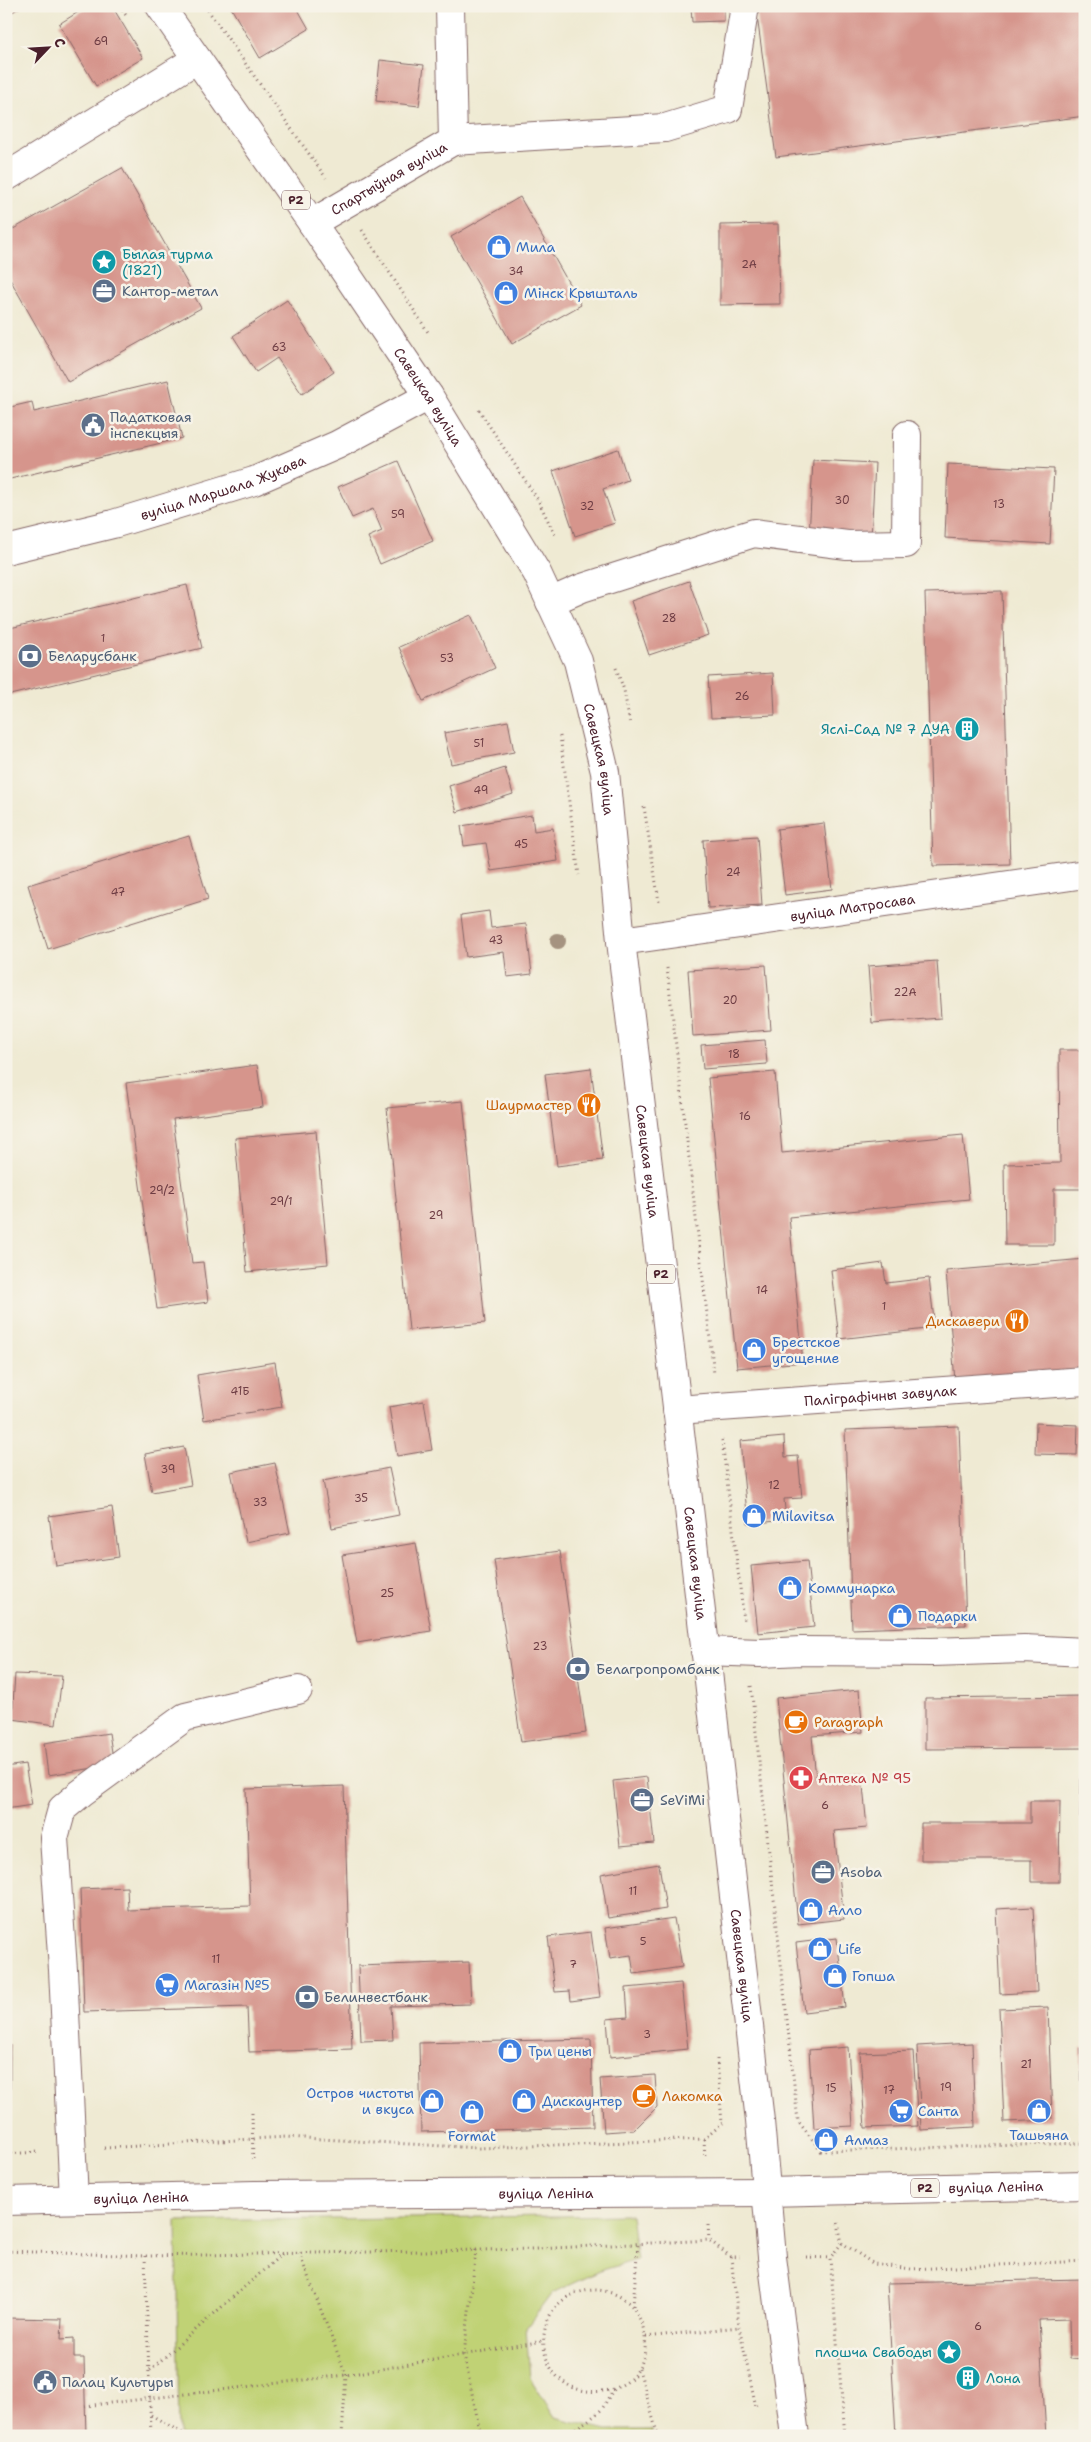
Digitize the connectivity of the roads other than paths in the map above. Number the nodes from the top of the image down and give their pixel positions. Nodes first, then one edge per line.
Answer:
1 (160, 6) edge
2 (450, 6) edge
3 (745, 6) edge
4 (197, 59) junction
5 (453, 141) junction
6 (6, 177) edge
7 (312, 223) junction
8 (429, 396) junction
9 (907, 435) dead end
10 (6, 550) edge
11 (550, 602) junction
12 (1085, 874) edge
13 (621, 941) junction
14 (1085, 1381) edge
15 (677, 1410) junction
16 (704, 1652) junction
17 (1085, 1652) edge
18 (298, 1690) dead end
19 (1085, 2185) edge
20 (766, 2192) junction
21 (74, 2199) junction
22 (6, 2201) edge
23 (795, 2436) edge

1 - 4 main road, Савецкая вуліца / Р2
2 - 5 main road, Спартыўная вуліца
3 - 5 main road
4 - 6 main road
4 - 7 main road, Савецкая вуліца / Р2
5 - 7 main road, Спартыўная вуліца
7 - 8 main road, Савецкая вуліца / Р2
8 - 10 main road, вуліца Маршала Жукава
8 - 11 main road, Савецкая вуліца / Р2
9 - 11 main road
11 - 13 main road, Савецкая вуліца / Р2
12 - 13 main road, вуліца Матросава
13 - 15 main road, Савецкая вуліца / Р2
14 - 15 main road, Паліграфічны завулак
15 - 16 main road, Савецкая вуліца / Р2
16 - 17 main road
16 - 20 main road, Савецкая вуліца / Р2
18 - 21 main road
19 - 20 main road, вуліца Леніна / Р2
20 - 21 main road, вуліца Леніна
20 - 23 main road, Савецкая вуліца
21 - 22 main road, вуліца Леніна

